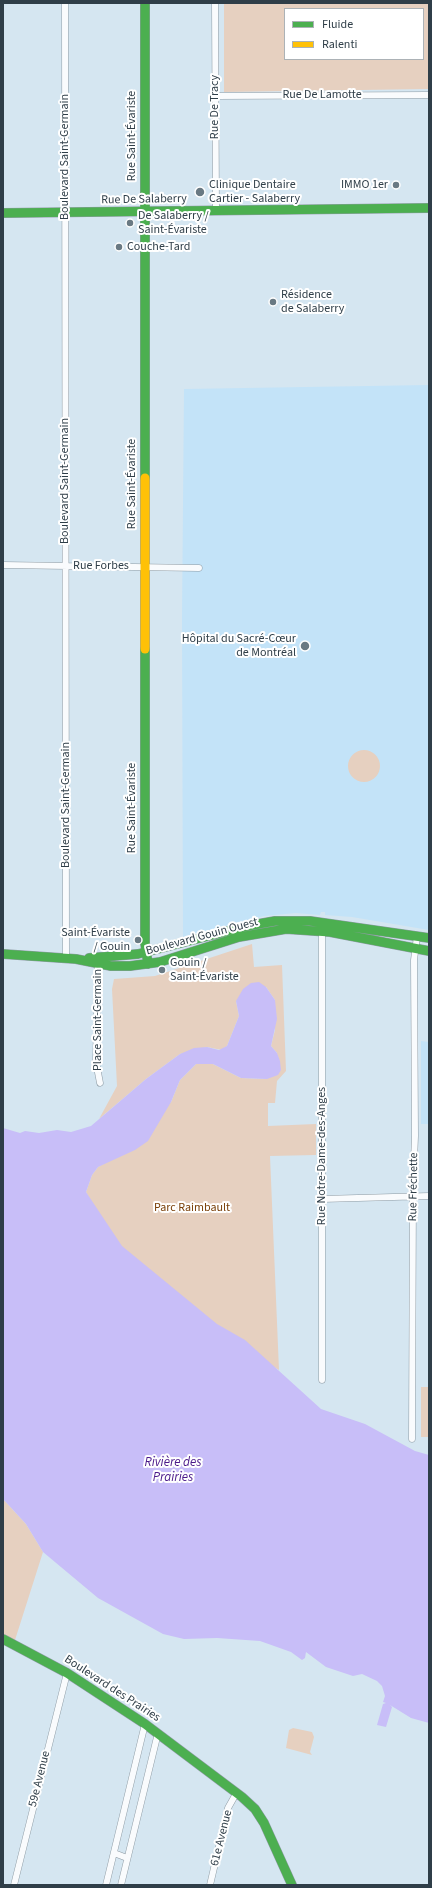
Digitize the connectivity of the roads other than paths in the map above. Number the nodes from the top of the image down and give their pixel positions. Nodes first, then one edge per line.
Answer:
1 (64, 3) edge
2 (145, 3) edge
3 (215, 3) edge
4 (429, 95) edge
5 (215, 96) junction
6 (429, 208) edge
7 (216, 211) junction
8 (144, 212) junction
9 (3, 213) edge
10 (66, 213) junction
11 (3, 565) edge
12 (65, 566) junction
13 (144, 566) junction
14 (199, 568) dead end
15 (322, 932) junction
16 (417, 936) junction
17 (429, 938) edge
18 (415, 948) junction
19 (429, 951) edge
20 (146, 953) junction
21 (3, 954) edge
22 (66, 958) junction
23 (98, 961) junction
24 (148, 964) junction
25 (100, 1083) dead end
26 (429, 1196) edge
27 (413, 1197) junction
28 (322, 1199) junction
29 (322, 1380) dead end
30 (412, 1439) dead end
31 (3, 1639) edge
32 (67, 1672) junction
33 (145, 1724) junction
34 (158, 1733) junction
35 (237, 1792) junction
36 (114, 1853) junction
37 (127, 1858) junction
38 (14, 1885) edge
39 (106, 1885) edge
40 (121, 1885) edge
41 (210, 1885) edge
42 (292, 1885) edge

1 - 10 street, Boulevard Saint-Germain
2 - 8 street, Rue Saint-Évariste
3 - 5 street, Rue De Tracy
4 - 5 street, Rue De Lamotte
5 - 7 street, Rue De Tracy
6 - 7 street, Rue De Salaberry
7 - 8 street, Rue De Salaberry
8 - 10 street, Rue De Salaberry
8 - 13 street, Rue Saint-Évariste
9 - 10 street, Rue De Salaberry
10 - 12 street, Boulevard Saint-Germain
11 - 12 street, Rue Forbes
12 - 13 street, Rue Forbes
12 - 22 street, Boulevard Saint-Germain
13 - 14 street, Rue Forbes
13 - 20 street, Rue Saint-Évariste
15 - 18 street, Boulevard Gouin Ouest
15 - 24 street, Boulevard Gouin Ouest
15 - 28 street, Rue Notre-Dame-des-Anges
16 - 17 street, Boulevard Gouin Ouest
16 - 18 street, Rue Fréchette
16 - 20 street, Boulevard Gouin Ouest
18 - 19 street, Boulevard Gouin Ouest
18 - 27 street, Rue Fréchette
20 - 23 street, Boulevard Gouin Ouest
20 - 24 street, Rue Saint-Évariste
21 - 22 street, Boulevard Gouin Ouest
22 - 23 street, Boulevard Gouin Ouest
23 - 24 street, Boulevard Gouin Ouest
23 - 25 street, Place Saint-Germain
26 - 27 street
27 - 28 street
27 - 30 street, Rue Fréchette
28 - 29 street, Rue Notre-Dame-des-Anges
31 - 32 street, Boulevard des Prairies
32 - 33 street, Boulevard des Prairies
32 - 38 street, 59e Avenue
33 - 34 street, Boulevard des Prairies
33 - 36 street
34 - 35 street, Boulevard des Prairies
34 - 37 street
35 - 41 street, 61e Avenue
35 - 42 street, Boulevard des Prairies
36 - 37 street
36 - 39 street
37 - 40 street

